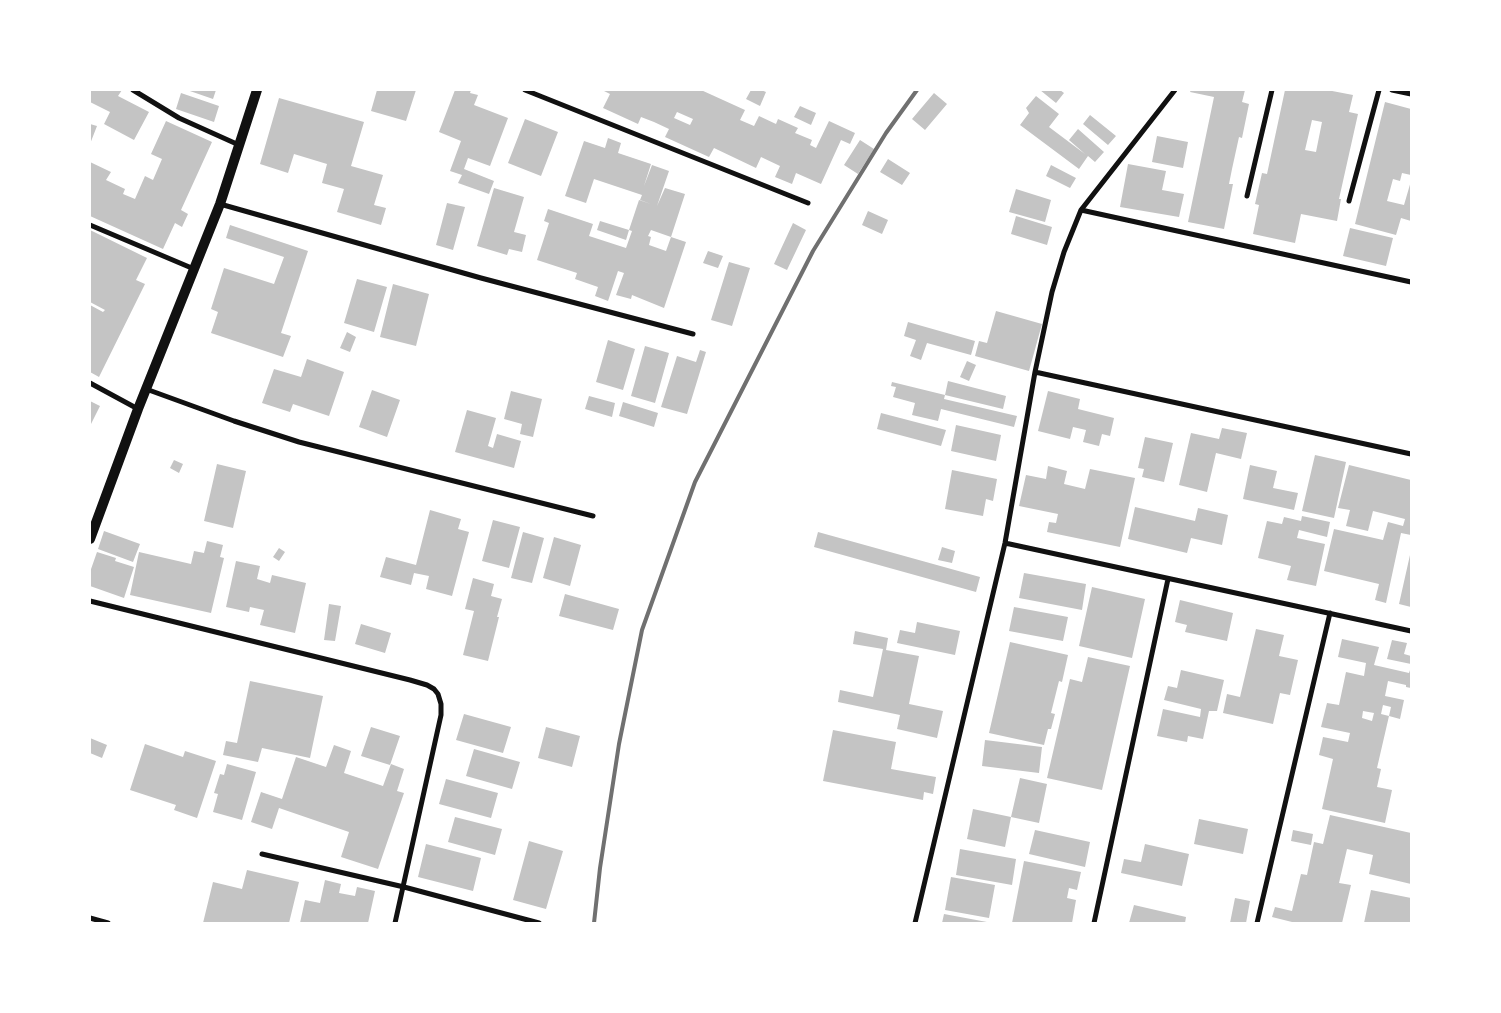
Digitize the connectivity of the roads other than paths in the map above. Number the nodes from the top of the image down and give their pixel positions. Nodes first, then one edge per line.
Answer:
1 (133, 90) edge
2 (257, 90) edge
3 (525, 90) edge
4 (1175, 90) edge
5 (1272, 90) edge
6 (1380, 90) edge
7 (1392, 90) edge
8 (1411, 94) edge
9 (239, 146) junction
10 (1247, 196) dead end
11 (1349, 201) dead end
12 (808, 202) dead end
13 (220, 204) junction
14 (1081, 210) junction
15 (90, 225) edge
16 (194, 269) junction
17 (1411, 282) edge
18 (693, 334) dead end
19 (1035, 372) junction
20 (90, 383) edge
21 (146, 389) junction
22 (138, 409) junction
23 (1411, 454) edge
24 (593, 516) dead end
25 (90, 539) edge
26 (1005, 543) junction
27 (1168, 579) junction
28 (90, 601) edge
29 (1330, 612) junction
30 (1411, 631) edge
31 (262, 854) dead end
32 (404, 887) junction
33 (90, 918) edge
34 (108, 923) edge
35 (395, 923) edge
36 (539, 923) edge
37 (915, 923) edge
38 (1094, 923) edge
39 (1257, 923) edge

1 - 9 street
2 - 9 main road
3 - 12 street
4 - 14 street
5 - 10 street
6 - 11 street
7 - 8 street
9 - 13 main road
13 - 16 main road
13 - 18 street
14 - 17 street
14 - 19 street
15 - 16 street
16 - 21 main road
19 - 23 street
19 - 26 street
20 - 22 street
21 - 22 main road
21 - 24 street
22 - 25 main road
26 - 27 street
26 - 37 street
27 - 29 street
27 - 38 street
28 - 32 street
29 - 30 street
29 - 39 street
31 - 32 street
32 - 35 street
32 - 36 street
33 - 34 street

